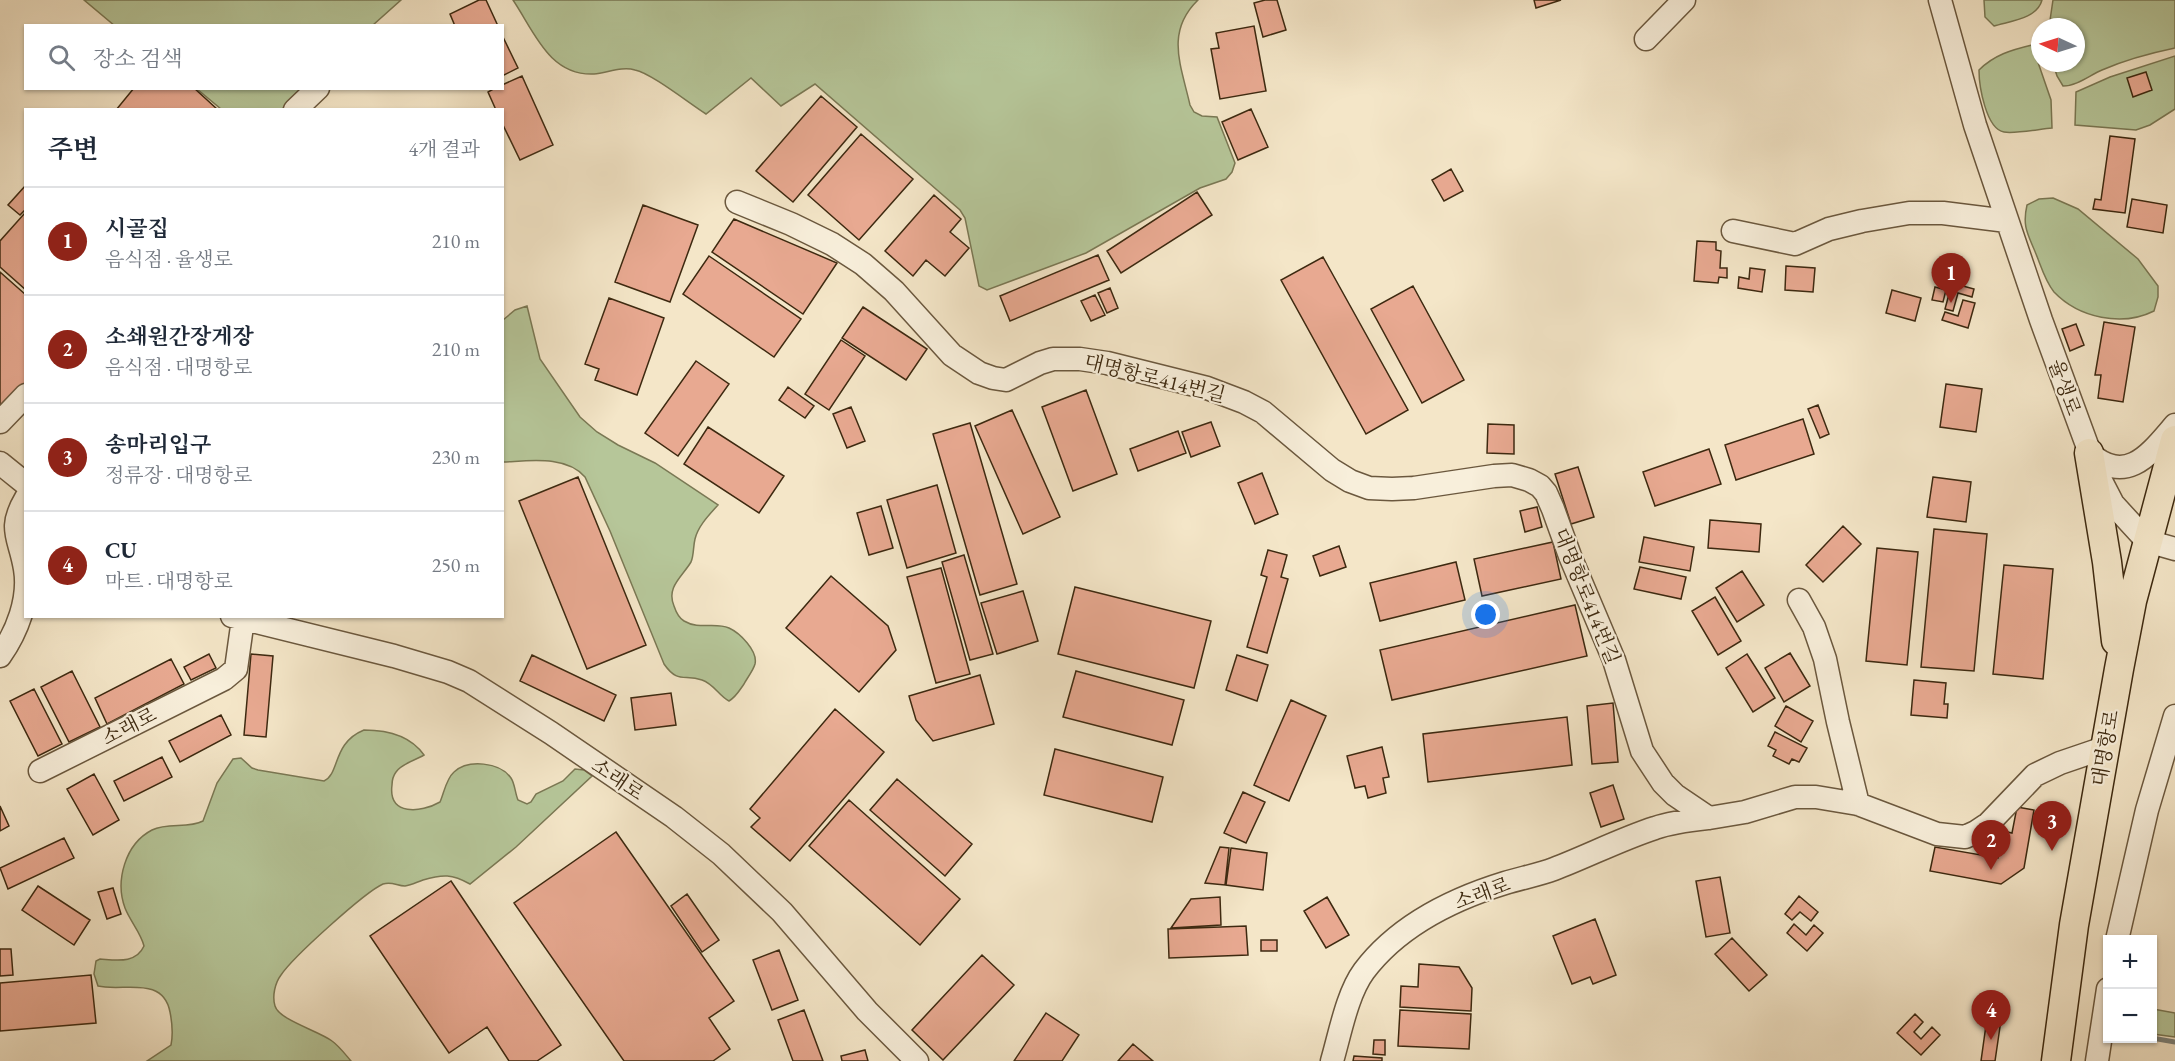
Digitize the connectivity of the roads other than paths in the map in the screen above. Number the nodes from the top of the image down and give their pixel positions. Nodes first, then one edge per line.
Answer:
1 (1684, 0) edge
2 (1940, 0) edge
3 (1646, 39) dead end
4 (316, 90) edge
5 (298, 108) edge
6 (737, 201) dead end
7 (2007, 221) junction
8 (1733, 231) dead end
9 (24, 396) edge
10 (0, 422) edge
11 (2175, 425) edge
12 (2175, 440) edge
13 (2089, 453) junction
14 (0, 464) edge
15 (24, 482) edge
16 (24, 501) edge
17 (2147, 541) junction
18 (2175, 549) edge
19 (24, 565) edge
20 (24, 598) edge
21 (1799, 600) dead end
22 (237, 618) edge
23 (0, 656) edge
24 (2119, 669) junction
25 (2175, 716) edge
26 (2104, 748) junction
27 (40, 771) dead end
28 (1858, 804) junction
29 (1709, 818) junction
30 (2118, 935) edge
31 (2103, 1022) edge
32 (917, 1061) edge
33 (1332, 1061) edge
34 (2056, 1061) edge
35 (2097, 1061) edge

1 - 3 street
2 - 7 street, 율생로
4 - 5 street
6 - 29 street, 대명항로414번길
7 - 8 street
7 - 13 street, 율생로
9 - 10 street
11 - 13 street
12 - 17 main road, 대명항로
13 - 17 street, 율생로
13 - 24 main road
14 - 15 street
16 - 19 street
17 - 18 street
17 - 24 main road, 대명항로
20 - 23 street
21 - 28 street
22 - 27 street, 소래로
22 - 32 street, 소래로
24 - 26 main road, 대명항로
25 - 30 street
26 - 28 street
26 - 34 main road, 대명항로
28 - 29 street
29 - 33 street, 소래로
31 - 35 street

